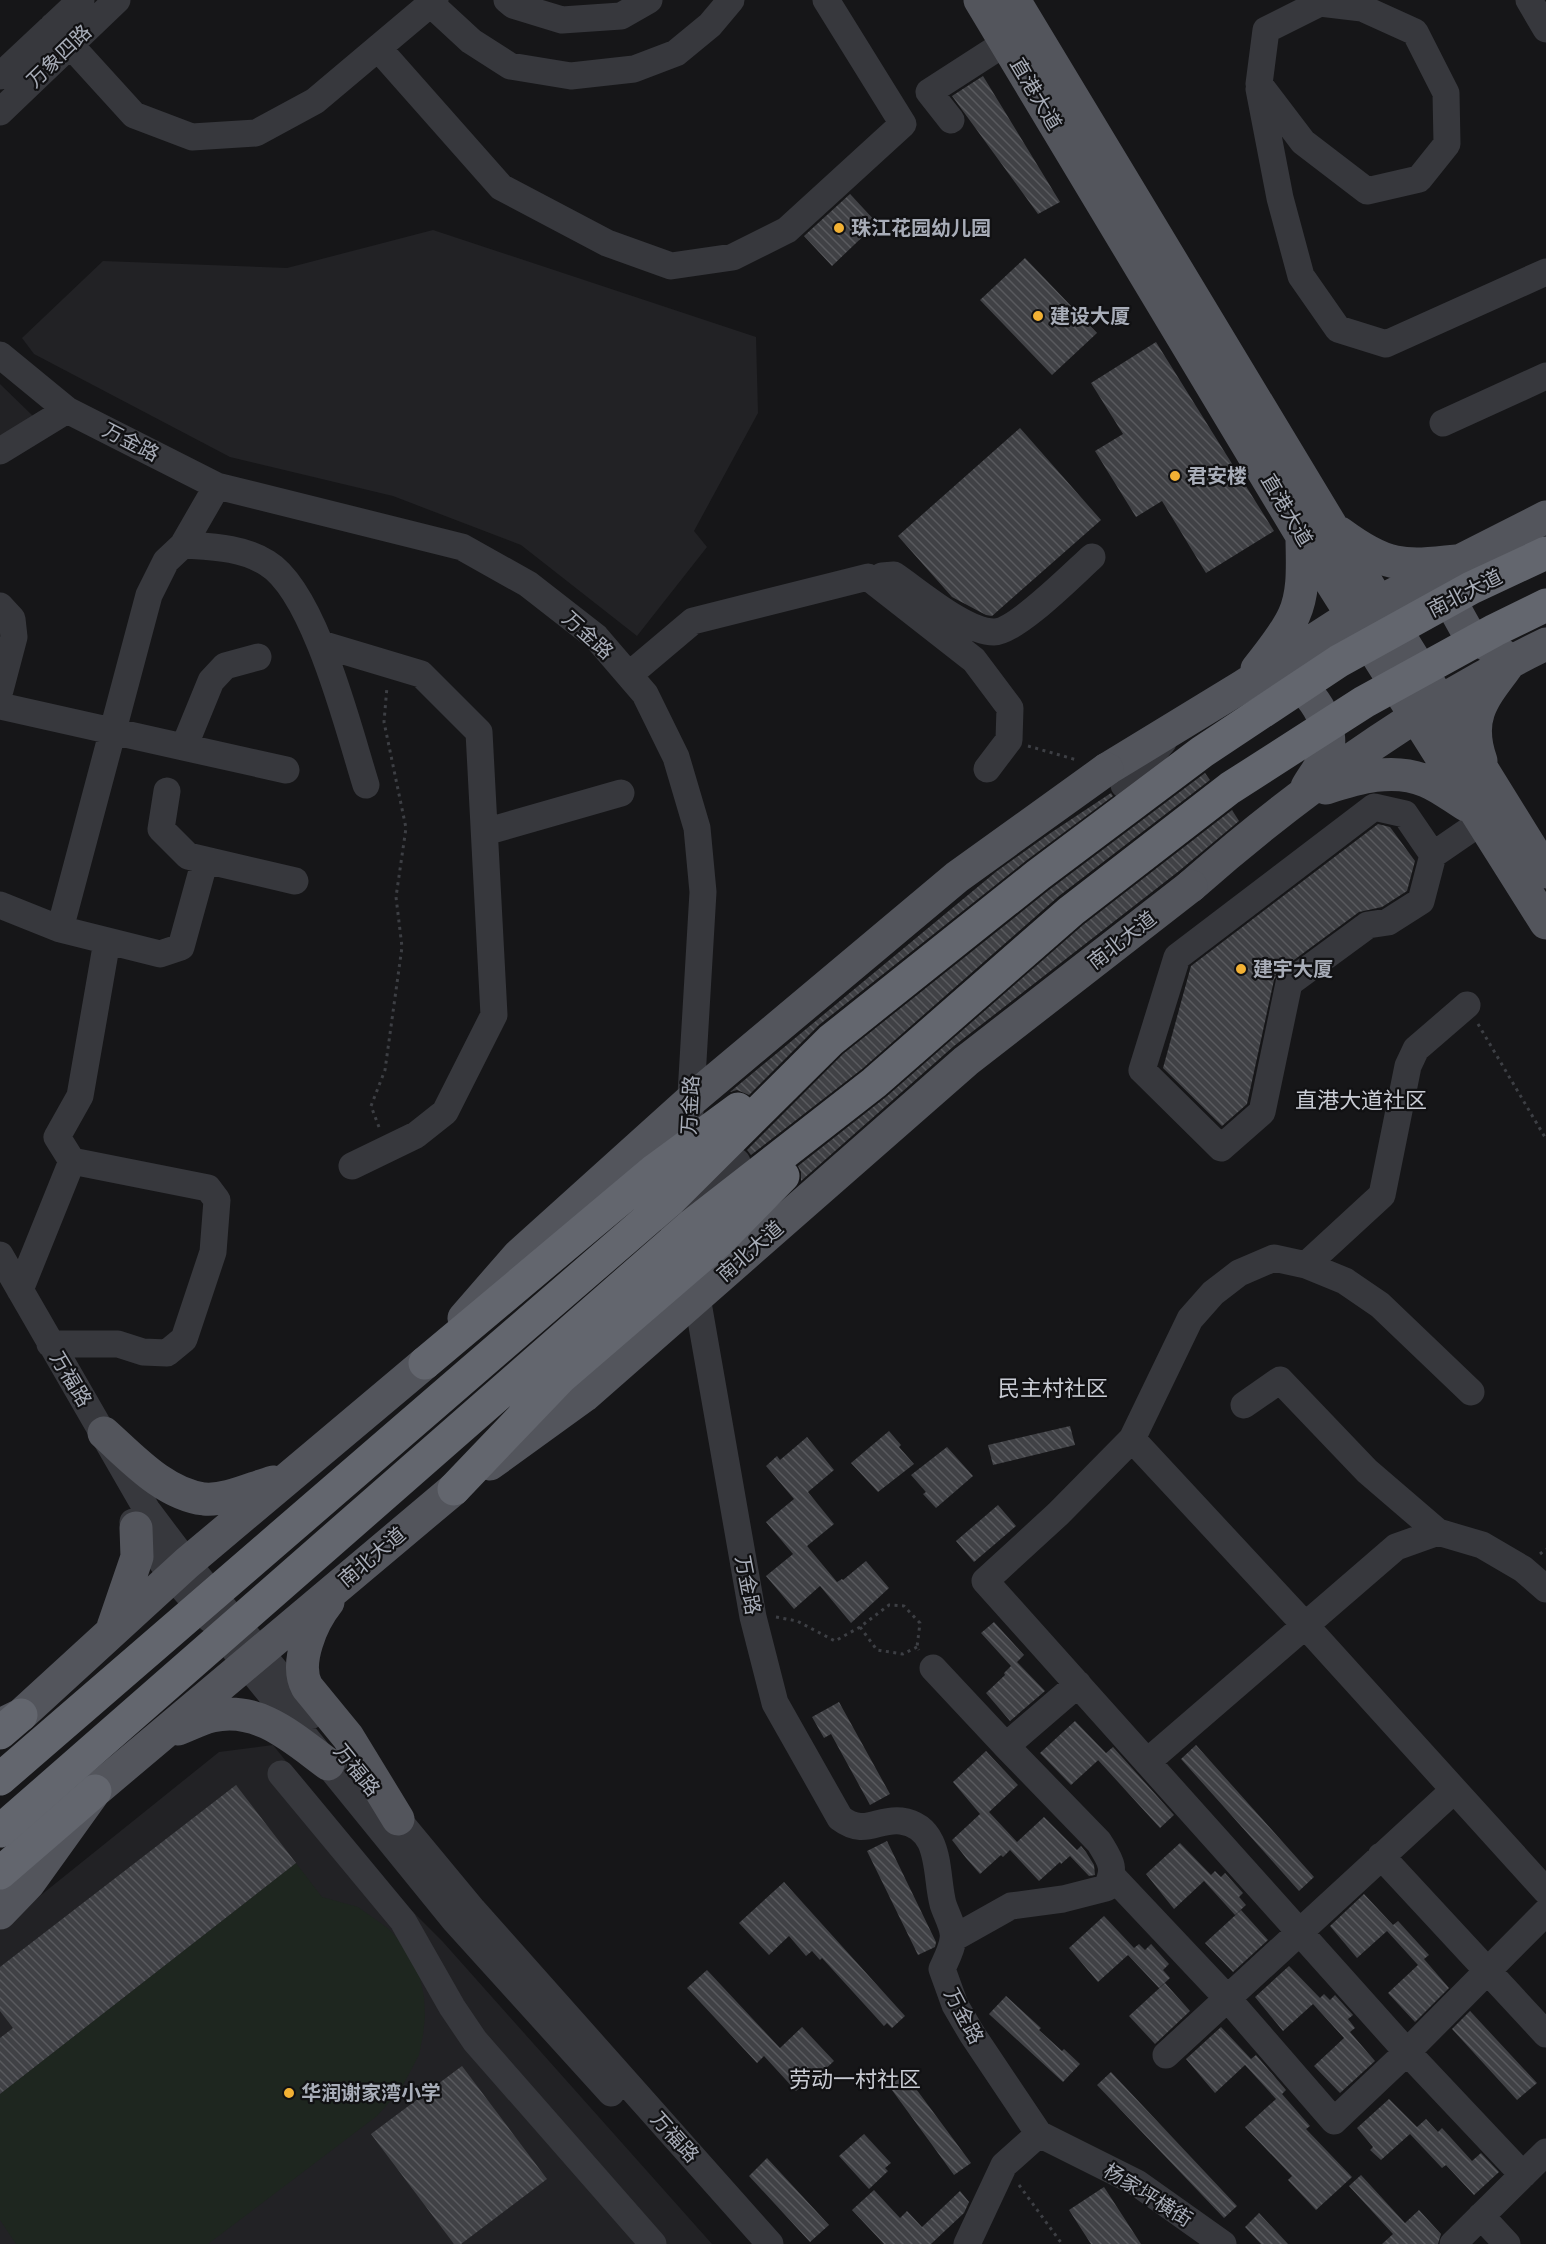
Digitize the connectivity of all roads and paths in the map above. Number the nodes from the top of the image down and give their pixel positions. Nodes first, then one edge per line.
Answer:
1 (81, 0) edge
2 (117, 0) edge
3 (507, 0) edge
4 (649, 0) edge
5 (731, 0) edge
6 (826, 0) edge
7 (980, 0) edge
8 (1014, 0) edge
9 (1529, 0) edge
10 (433, 2) edge
11 (1546, 29) edge
12 (61, 36) junction
13 (1005, 43) junction
14 (378, 48) junction
15 (0, 76) edge
16 (1259, 84) junction
17 (0, 112) edge
18 (951, 120) dead end
19 (1546, 272) edge
20 (0, 355) edge
21 (1546, 376) edge
22 (67, 410) junction
23 (1443, 423) dead end
24 (0, 451) edge
25 (217, 486) junction
26 (1546, 517) edge
27 (1317, 532) junction
28 (183, 545) junction
29 (1546, 553) edge
30 (1092, 557) dead end
31 (1457, 561) junction
32 (868, 577) junction
33 (1546, 605) edge
34 (0, 606) edge
35 (1365, 609) junction
36 (321, 644) junction
37 (1546, 644) edge
38 (258, 657) dead end
39 (1511, 661) junction
40 (389, 666) junction
41 (629, 675) junction
42 (1243, 686) junction
43 (0, 690) edge
44 (0, 706) edge
45 (1427, 709) junction
46 (112, 731) junction
47 (1009, 740) junction
48 (184, 747) junction
49 (987, 769) dead end
50 (286, 770) dead end
51 (1116, 777) junction
52 (366, 785) dead end
53 (167, 791) dead end
54 (621, 794) dead end
55 (1301, 796) junction
56 (1481, 804) junction
57 (485, 832) junction
58 (1433, 855) junction
59 (205, 860) junction
60 (1546, 872) edge
61 (295, 882) dead end
62 (0, 905) edge
63 (1546, 923) edge
64 (60, 929) junction
65 (107, 941) junction
66 (1467, 1005) joint
67 (831, 1040) junction
68 (874, 1083) junction
69 (1546, 1138) edge
70 (388, 1149) junction
71 (72, 1161) junction
72 (352, 1166) dead end
73 (684, 1219) junction
74 (0, 1255) edge
75 (1306, 1265) junction
76 (10, 1288) edge
77 (50, 1344) junction
78 (425, 1363) junction
79 (1471, 1392) dead end
80 (1244, 1405) dead end
81 (104, 1432) junction
82 (1132, 1438) junction
83 (286, 1478) junction
84 (454, 1489) junction
85 (136, 1528) junction
86 (1438, 1532) junction
87 (179, 1569) junction
88 (342, 1583) junction
89 (1546, 1589) edge
90 (219, 1604) junction
91 (753, 1617) junction
92 (1304, 1624) junction
93 (860, 1627) junction
94 (111, 1633) junction
95 (252, 1657) junction
96 (933, 1668) dead end
97 (1078, 1684) junction
98 (7, 1724) edge
99 (156, 1737) junction
100 (1006, 1746) junction
101 (1147, 1762) junction
102 (328, 1764) junction
103 (281, 1774) dead end
104 (0, 1779) edge
105 (1454, 1790) junction
106 (95, 1791) junction
107 (398, 1819) junction
108 (0, 1831) edge
109 (1381, 1856) junction
110 (0, 1873) edge
111 (1112, 1876) junction
112 (1546, 1891) edge
113 (1546, 1912) edge
114 (0, 1913) edge
115 (1300, 1931) junction
116 (954, 1938) junction
117 (1487, 1971) junction
118 (1228, 1999) junction
119 (1546, 2034) edge
120 (1407, 2052) junction
121 (1166, 2055) dead end
122 (1039, 2134) junction
123 (1546, 2152) edge
124 (1004, 2166) junction
125 (1538, 2181) edge
126 (1481, 2216) junction
127 (653, 2244) edge
128 (747, 2244) edge
129 (770, 2244) edge
130 (967, 2244) edge
131 (1062, 2244) edge
132 (1223, 2244) edge
133 (1453, 2244) edge
134 (1507, 2244) edge

1 - 12 street, 万象四路
2 - 12 street, 万象四路
3 - 4 street
5 - 10 street
6 - 14 street
7 - 13 main road, 直港大道
8 - 27 main road, 直港大道
9 - 11 street
10 - 14 street
12 - 14 street
12 - 15 street, 万象四路
12 - 17 street, 万象四路
13 - 18 street
13 - 27 main road, 直港大道
16 - 16 street
16 - 19 street
20 - 22 street, 万金路
21 - 23 street
22 - 24 street
22 - 25 street, 万金路
25 - 28 street
25 - 41 street, 万金路
26 - 31 main road, 南北大道
27 - 31 main road
27 - 35 main road, 直港大道
27 - 42 main road
28 - 36 street
28 - 46 street
29 - 67 highway, 南北大道, bridge
30 - 32 street
31 - 35 main road, 南北大道
31 - 39 main road
32 - 41 street
32 - 47 street
33 - 68 highway, 南北大道, bridge
34 - 43 street
35 - 42 main road, 南北大道
35 - 45 main road, 直港大道
36 - 40 street
36 - 52 street
37 - 39 main road, 南北大道
38 - 48 street
39 - 45 main road, 南北大道
39 - 56 main road
40 - 57 street
40 - 70 path
41 - 73 street, 万金路
42 - 51 main road, 南北大道
42 - 55 main road
44 - 46 street
45 - 55 main road, 南北大道
45 - 56 main road, 直港大道
46 - 48 street
46 - 64 street
47 - 49 street
47 - 51 path
48 - 50 street
51 - 78 main road, 南北大道, bridge
53 - 59 street
54 - 57 street
55 - 56 main road
55 - 84 main road, 南北大道, bridge
56 - 58 street
56 - 60 main road, 直港大道
56 - 63 main road, 直港大道
57 - 70 street
58 - 58 street
59 - 61 street
59 - 65 street
62 - 64 street
64 - 65 street
65 - 71 street
66 - 69 path
66 - 75 street
67 - 78 highway, bridge
67 - 104 highway, 南北大道, bridge
68 - 84 highway, bridge
68 - 108 highway, 南北大道, bridge
70 - 72 street
71 - 76 street
71 - 77 street
73 - 90 street, bridge
73 - 91 street, 万金路
74 - 76 street, 万福路
75 - 79 street
75 - 82 street
76 - 77 street, 万福路
76 - 85 street, 万福路
77 - 81 street, 万福路
78 - 83 main road, 南北大道
80 - 86 street
81 - 83 main road
81 - 87 street, 万福路
82 - 92 street
82 - 97 street
83 - 87 main road, 南北大道
84 - 88 main road, 南北大道
85 - 87 street, 万福路
85 - 94 main road
86 - 89 street
86 - 92 street
87 - 90 street, 万福路
87 - 94 main road, 南北大道
88 - 95 main road, 南北大道
88 - 107 main road
90 - 95 street, 万福路
91 - 93 path
91 - 116 street, 万金路
92 - 101 street
92 - 105 street
93 - 93 path
94 - 98 main road, 南北大道
95 - 99 main road, 南北大道
95 - 102 street, 万福路
95 - 107 street, 万福路
96 - 100 street
97 - 100 street
97 - 101 street
99 - 102 main road
99 - 106 main road, 南北大道
100 - 111 street
101 - 115 street
102 - 128 street, 万福路
103 - 127 street
105 - 109 street
105 - 112 street
106 - 110 highway
106 - 114 main road, 南北大道
107 - 129 street, 万福路
109 - 115 street
109 - 117 street
111 - 116 street
111 - 118 street
113 - 117 street
115 - 118 street
115 - 120 street
116 - 122 street, 万金路
117 - 119 street
117 - 120 street
118 - 120 street
118 - 121 street
120 - 125 street
122 - 124 street
122 - 132 street, 杨家坪横街
123 - 125 street
124 - 130 street
124 - 131 path
125 - 126 street
126 - 133 street
126 - 134 street

